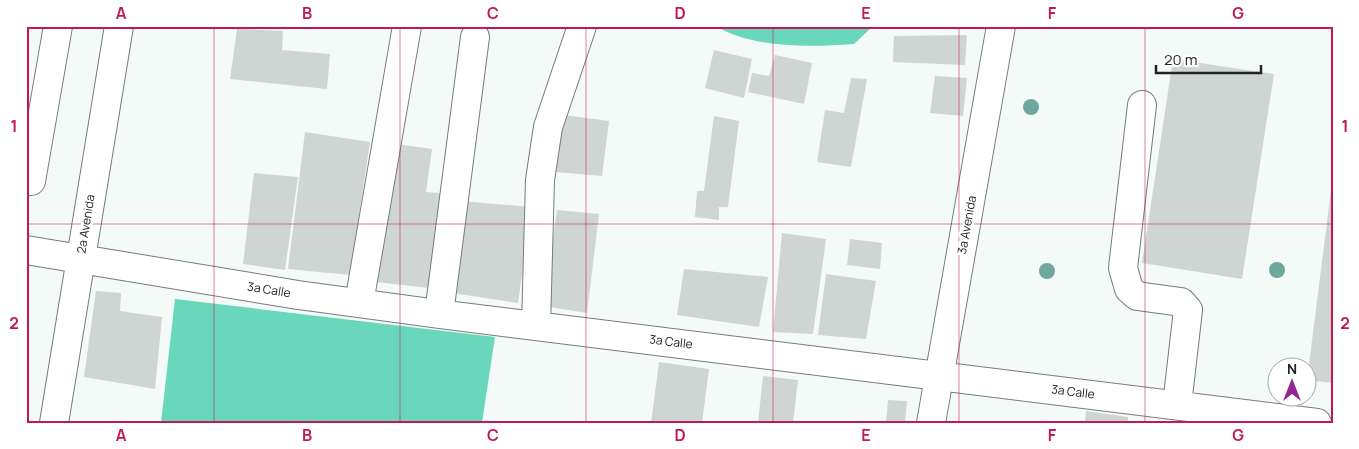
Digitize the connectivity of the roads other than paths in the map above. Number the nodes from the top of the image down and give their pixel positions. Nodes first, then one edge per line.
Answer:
1 (58, 26) edge
2 (118, 26) edge
3 (407, 26) edge
4 (582, 26) edge
5 (1001, 26) edge
6 (475, 37) dead end
7 (1142, 105) dead end
8 (31, 182) dead end
9 (26, 250) edge
10 (80, 260) junction
11 (359, 303) junction
12 (439, 314) junction
13 (536, 326) junction
14 (941, 375) junction
15 (1177, 405) junction
16 (54, 423) edge
17 (931, 423) edge
18 (1317, 423) edge

1 - 8 street
2 - 10 street, 2a Avenida
3 - 11 street
4 - 13 street
5 - 14 street, 3a Avenida
6 - 12 street
7 - 15 street
9 - 10 street, 3a Calle
10 - 11 street, 3a Calle
10 - 16 street, 2a Avenida
11 - 12 street, 3a Calle
12 - 13 street, 3a Calle
13 - 14 street, 3a Calle
14 - 15 street, 3a Calle
14 - 17 street, 3a Avenida
15 - 18 street, 3a Calle

